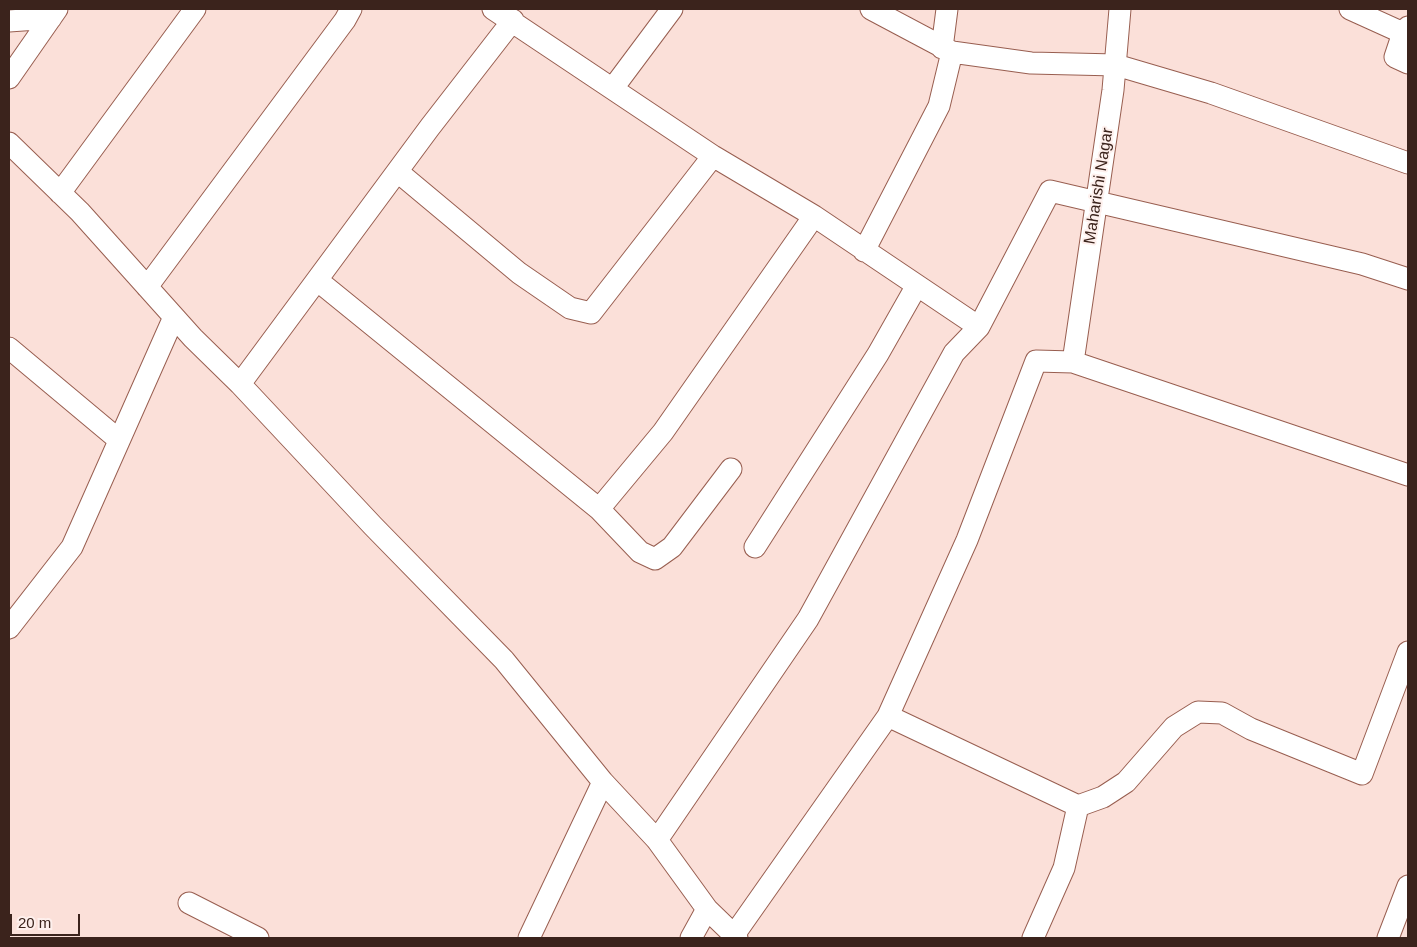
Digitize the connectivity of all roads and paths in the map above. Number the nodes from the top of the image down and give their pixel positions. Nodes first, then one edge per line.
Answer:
1 (195, 9) edge
2 (350, 9) edge
3 (493, 9) edge
4 (672, 9) edge
5 (871, 9) edge
6 (947, 9) edge
7 (1120, 9) edge
8 (1350, 9) edge
9 (54, 13) edge
10 (513, 20) junction
11 (9, 21) edge
12 (1406, 30) edge
13 (947, 50) junction
14 (1408, 63) edge
15 (1116, 65) junction
16 (9, 78) edge
17 (613, 88) junction
18 (9, 143) edge
19 (713, 156) junction
20 (1408, 163) edge
21 (398, 172) junction
22 (60, 193) junction
23 (1096, 202) junction
24 (814, 216) junction
25 (864, 251) junction
26 (1408, 279) edge
27 (317, 280) junction
28 (147, 287) junction
29 (916, 287) junction
30 (174, 317) junction
31 (979, 327) junction
32 (9, 348) edge
33 (1073, 362) junction
34 (240, 384) junction
35 (119, 440) junction
36 (731, 469) dead end
37 (1408, 475) edge
38 (599, 509) junction
39 (755, 547) dead end
40 (9, 628) edge
41 (1408, 652) edge
42 (888, 716) junction
43 (603, 782) junction
44 (1078, 806) junction
45 (658, 840) junction
46 (1408, 886) edge
47 (189, 903) dead end
48 (707, 909) junction
49 (736, 937) edge
50 (258, 938) edge
51 (529, 938) edge
52 (691, 938) edge
53 (1033, 938) edge
54 (1388, 938) edge

1 - 22 street
2 - 28 street
3 - 10 street
4 - 17 street
5 - 13 street
6 - 13 street
7 - 15 street, Maharishi Nagar
8 - 12 street
9 - 11 street
9 - 16 street
10 - 17 street
10 - 21 street
12 - 14 street
13 - 15 street
13 - 25 street
15 - 20 street
15 - 23 street, Maharishi Nagar
17 - 19 street
18 - 22 street
19 - 21 street
19 - 24 street
21 - 27 street
22 - 28 street
23 - 26 street
23 - 31 street
23 - 33 street, Maharishi Nagar
24 - 25 street
24 - 38 street
25 - 29 street
27 - 34 street
27 - 38 street
28 - 30 street
29 - 31 street
29 - 39 street
30 - 34 street
30 - 35 street
31 - 45 street
32 - 35 street
33 - 37 street
33 - 42 street
34 - 43 street
35 - 40 street
36 - 38 street
41 - 44 street
42 - 44 street
42 - 49 street
43 - 45 street
43 - 51 street
44 - 53 street
45 - 48 street
46 - 54 street
47 - 50 street
48 - 49 street
48 - 52 street

